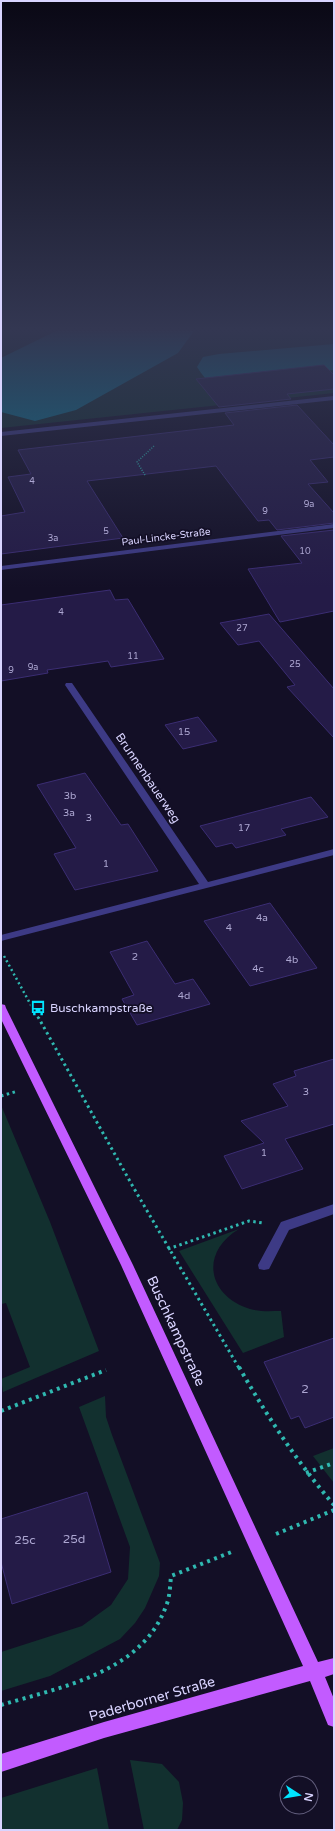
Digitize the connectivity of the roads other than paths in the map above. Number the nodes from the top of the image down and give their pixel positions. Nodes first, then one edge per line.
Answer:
1 (163, 416) edge
2 (1, 434) edge
3 (334, 526) edge
4 (1, 568) edge
5 (69, 685) dead end
6 (334, 852) edge
7 (205, 885) junction
8 (1, 938) edge
9 (1, 1008) edge
10 (334, 1209) edge
11 (264, 1265) dead end
12 (334, 1666) edge
13 (314, 1671) junction
14 (334, 1719) edge
15 (1, 1763) edge

1 - 2 street
3 - 4 street, Paul-Lincke-Straße
5 - 7 street, Brunnenbauerweg
6 - 7 street
7 - 8 street
9 - 13 main road, Buschkampstraße
10 - 11 street
12 - 13 main road, Paderborner Straße
13 - 14 main road, Buschkampstraße
13 - 15 main road, Paderborner Straße

